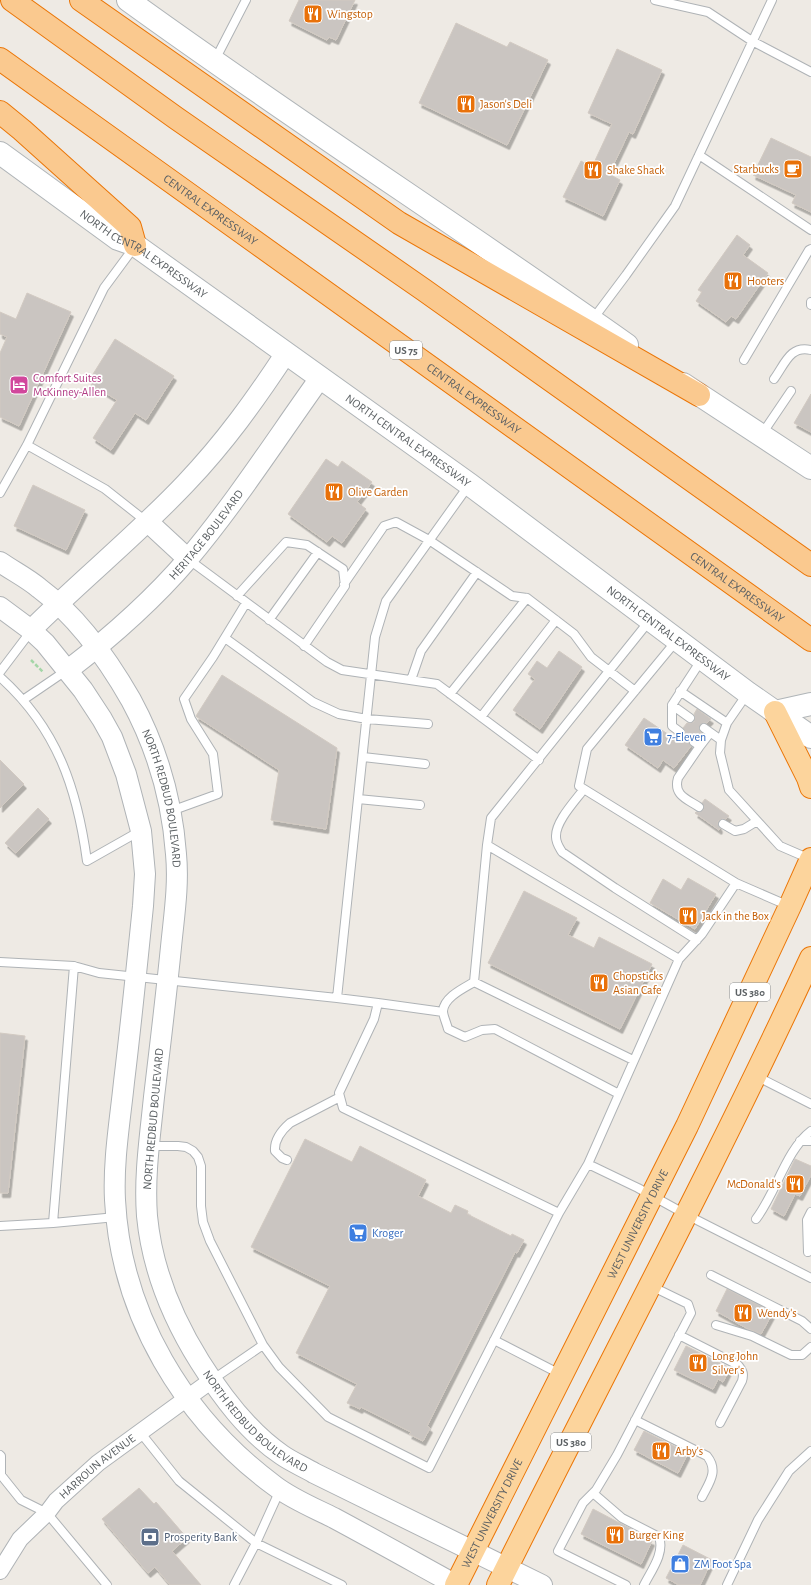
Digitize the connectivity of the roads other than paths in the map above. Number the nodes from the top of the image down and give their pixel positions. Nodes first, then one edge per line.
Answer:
1 (12, 0) edge
2 (81, 0) edge
3 (128, 0) edge
4 (246, 0) edge
5 (655, 0) edge
6 (772, 0) edge
7 (752, 41) junction
8 (0, 59) edge
9 (213, 62) junction
10 (811, 72) edge
11 (0, 112) edge
12 (699, 155) junction
13 (3, 158) edge
14 (811, 230) edge
15 (135, 245) junction
16 (811, 249) edge
17 (592, 320) junction
18 (811, 350) edge
19 (286, 354) junction
20 (744, 360) dead end
21 (320, 378) junction
22 (774, 379) dead end
23 (791, 391) dead end
24 (699, 395) junction
25 (761, 435) junction
26 (27, 446) junction
27 (811, 468) edge
28 (469, 484) junction
29 (0, 493) edge
30 (148, 522) junction
31 (429, 540) junction
32 (318, 552) junction
33 (188, 559) junction
34 (0, 562) edge
35 (811, 565) edge
36 (477, 572) junction
37 (344, 584) junction
38 (237, 596) junction
39 (527, 598) junction
40 (58, 603) junction
41 (246, 603) junction
42 (0, 607) edge
43 (269, 620) junction
44 (556, 620) junction
45 (650, 620) junction
46 (31, 630) junction
47 (225, 638) junction
48 (678, 640) junction
49 (811, 640) edge
50 (304, 646) junction
51 (97, 647) junction
52 (702, 659) junction
53 (68, 670) junction
54 (610, 671) junction
55 (0, 672) edge
56 (371, 674) junction
57 (0, 677) edge
58 (411, 680) junction
59 (636, 690) junction
60 (680, 691) junction
61 (748, 693) junction
62 (450, 694) junction
63 (23, 700) junction
64 (811, 704) edge
65 (672, 705) junction
66 (776, 712) junction
67 (481, 717) junction
68 (690, 718) dead end
69 (366, 719) junction
70 (727, 723) junction
71 (428, 724) dead end
72 (680, 732) dead end
73 (811, 737) edge
74 (721, 740) junction
75 (362, 756) junction
76 (539, 760) junction
77 (425, 764) dead end
78 (811, 787) edge
79 (584, 788) junction
80 (358, 799) junction
81 (420, 805) dead end
82 (699, 807) dead end
83 (170, 812) junction
84 (757, 821) junction
85 (723, 824) dead end
86 (141, 831) junction
87 (487, 845) junction
88 (811, 853) edge
89 (811, 859) edge
90 (736, 883) junction
91 (790, 906) junction
92 (697, 940) junction
93 (811, 958) edge
94 (679, 959) junction
95 (0, 962) edge
96 (74, 966) junction
97 (136, 977) junction
98 (168, 980) junction
99 (474, 982) junction
100 (338, 998) junction
101 (378, 1003) junction
102 (443, 1012) junction
103 (633, 1060) junction
104 (756, 1076) junction
105 (619, 1094) junction
106 (340, 1097) junction
107 (811, 1104) edge
108 (811, 1131) edge
109 (800, 1141) junction
110 (811, 1141) edge
111 (149, 1146) junction
112 (287, 1160) dead end
113 (588, 1164) junction
114 (653, 1196) junction
115 (811, 1212) edge
116 (559, 1213) junction
117 (687, 1215) junction
118 (116, 1217) junction
119 (756, 1219) dead end
120 (53, 1223) junction
121 (0, 1226) edge
122 (808, 1252) dead end
123 (711, 1275) dead end
124 (811, 1278) edge
125 (651, 1286) junction
126 (716, 1325) dead end
127 (811, 1328) edge
128 (679, 1335) junction
129 (494, 1340) junction
130 (263, 1345) junction
131 (811, 1347) edge
132 (563, 1375) junction
133 (212, 1380) junction
134 (187, 1399) junction
135 (635, 1420) junction
136 (720, 1423) dead end
137 (140, 1432) junction
138 (811, 1451) edge
139 (0, 1455) edge
140 (0, 1475) edge
141 (280, 1489) junction
142 (593, 1493) junction
143 (702, 1497) dead end
144 (47, 1513) junction
145 (256, 1542) junction
146 (474, 1552) junction
147 (0, 1571) edge
148 (502, 1576) edge
149 (107, 1585) edge
150 (234, 1585) edge
151 (342, 1585) edge
152 (456, 1585) edge
153 (542, 1585) edge
154 (626, 1585) edge
155 (644, 1585) edge
156 (727, 1585) edge

1 - 35 highway
2 - 24 highway
3 - 9 main road
4 - 9 lane
5 - 7 lane
6 - 7 lane
7 - 10 lane
7 - 12 lane
8 - 49 highway, CENTRAL EXPRESSWAY / US 75
9 - 17 main road
11 - 15 highway
12 - 14 lane
12 - 17 lane
13 - 15 main road, NORTH CENTRAL EXPRESSWAY
15 - 19 main road, NORTH CENTRAL EXPRESSWAY
15 - 26 lane
16 - 20 lane
17 - 24 main road
18 - 22 lane
19 - 21 main road, NORTH CENTRAL EXPRESSWAY
19 - 30 street
21 - 28 main road, NORTH CENTRAL EXPRESSWAY
21 - 33 street, HERITAGE BOULEVARD
23 - 25 lane
24 - 25 main road
25 - 27 main road
26 - 29 lane
26 - 30 lane
28 - 31 lane
28 - 45 main road, NORTH CENTRAL EXPRESSWAY
30 - 33 street
30 - 40 street
31 - 36 lane
31 - 37 lane
31 - 56 lane
32 - 37 lane
32 - 38 lane
32 - 43 lane
33 - 38 lane
33 - 51 street, HERITAGE BOULEVARD
34 - 40 street, NORTH REDBUD BOULEVARD
36 - 39 lane
36 - 58 lane
37 - 50 lane
38 - 41 lane
39 - 44 lane
39 - 62 lane
40 - 46 street
40 - 51 street, NORTH REDBUD BOULEVARD
41 - 43 lane
41 - 47 lane
42 - 46 street
43 - 50 lane
44 - 54 lane
44 - 67 lane
45 - 48 main road, NORTH CENTRAL EXPRESSWAY
45 - 54 lane
46 - 53 street
46 - 55 lane
47 - 69 lane
47 - 83 lane
48 - 52 main road, NORTH CENTRAL EXPRESSWAY
48 - 59 lane
50 - 56 lane
51 - 53 street, HERITAGE BOULEVARD
51 - 83 street, NORTH REDBUD BOULEVARD
52 - 60 lane
52 - 61 main road, NORTH CENTRAL EXPRESSWAY
53 - 63 lane
53 - 86 street
54 - 59 lane
54 - 76 lane
56 - 58 lane
56 - 69 lane
57 - 63 lane
58 - 62 lane
59 - 79 lane
60 - 65 lane
60 - 70 lane
61 - 66 main road, NORTH CENTRAL EXPRESSWAY
61 - 70 lane
62 - 67 lane
63 - 86 lane
64 - 66 main road
65 - 68 lane
65 - 72 lane
66 - 73 main road, NORTH CENTRAL EXPRESSWAY
66 - 78 highway
67 - 76 lane
69 - 71 lane
69 - 75 lane
70 - 74 lane
74 - 82 lane
74 - 84 lane
75 - 77 lane
75 - 80 lane
76 - 87 lane
79 - 90 lane
79 - 92 lane
80 - 81 lane
80 - 100 lane
83 - 98 street, NORTH REDBUD BOULEVARD
84 - 85 lane
84 - 89 lane
86 - 97 street
87 - 94 lane
87 - 99 lane
88 - 89 highway, WEST UNIVERSITY DRIVE
89 - 91 highway, WEST UNIVERSITY DRIVE / US 380
90 - 91 lane
90 - 92 lane
91 - 114 highway, WEST UNIVERSITY DRIVE / US 380
92 - 94 lane
93 - 104 highway, US 380
94 - 103 lane
95 - 96 lane
96 - 97 lane
96 - 120 lane
97 - 98 lane
97 - 118 street
98 - 100 lane
98 - 111 street, NORTH REDBUD BOULEVARD
99 - 102 lane
99 - 103 lane
100 - 101 lane
101 - 102 lane
101 - 106 lane
102 - 105 lane
103 - 105 lane
104 - 107 lane
104 - 117 highway, US 380
105 - 113 lane
106 - 112 lane
106 - 116 lane
108 - 109 lane
109 - 110 lane
109 - 119 lane
111 - 130 lane
111 - 133 street, NORTH REDBUD BOULEVARD
113 - 114 lane
113 - 116 lane
114 - 117 lane
114 - 132 highway, WEST UNIVERSITY DRIVE / US 380
115 - 122 lane
116 - 129 lane
117 - 124 lane
117 - 125 highway, US 380
118 - 120 lane
118 - 134 street
120 - 121 lane
123 - 127 lane
125 - 128 lane
125 - 148 highway, US 380
126 - 131 lane
128 - 135 lane
128 - 136 lane
129 - 130 lane
129 - 132 lane
130 - 133 lane
132 - 146 highway, WEST UNIVERSITY DRIVE / US 380
133 - 134 street, HARROUN AVENUE
133 - 146 street, NORTH REDBUD BOULEVARD
134 - 137 street, HARROUN AVENUE
134 - 141 street
135 - 142 lane
135 - 143 lane
137 - 144 street, HARROUN AVENUE
137 - 145 lane
138 - 156 lane
139 - 140 lane
140 - 144 lane
141 - 145 lane
141 - 152 street
142 - 154 lane
142 - 155 lane
144 - 147 street, HARROUN AVENUE
144 - 149 lane
145 - 150 lane
145 - 151 lane
146 - 148 street, NORTH REDBUD BOULEVARD
146 - 152 highway, WEST UNIVERSITY DRIVE / US 380
148 - 153 street, NORTH REDBUD BOULEVARD

